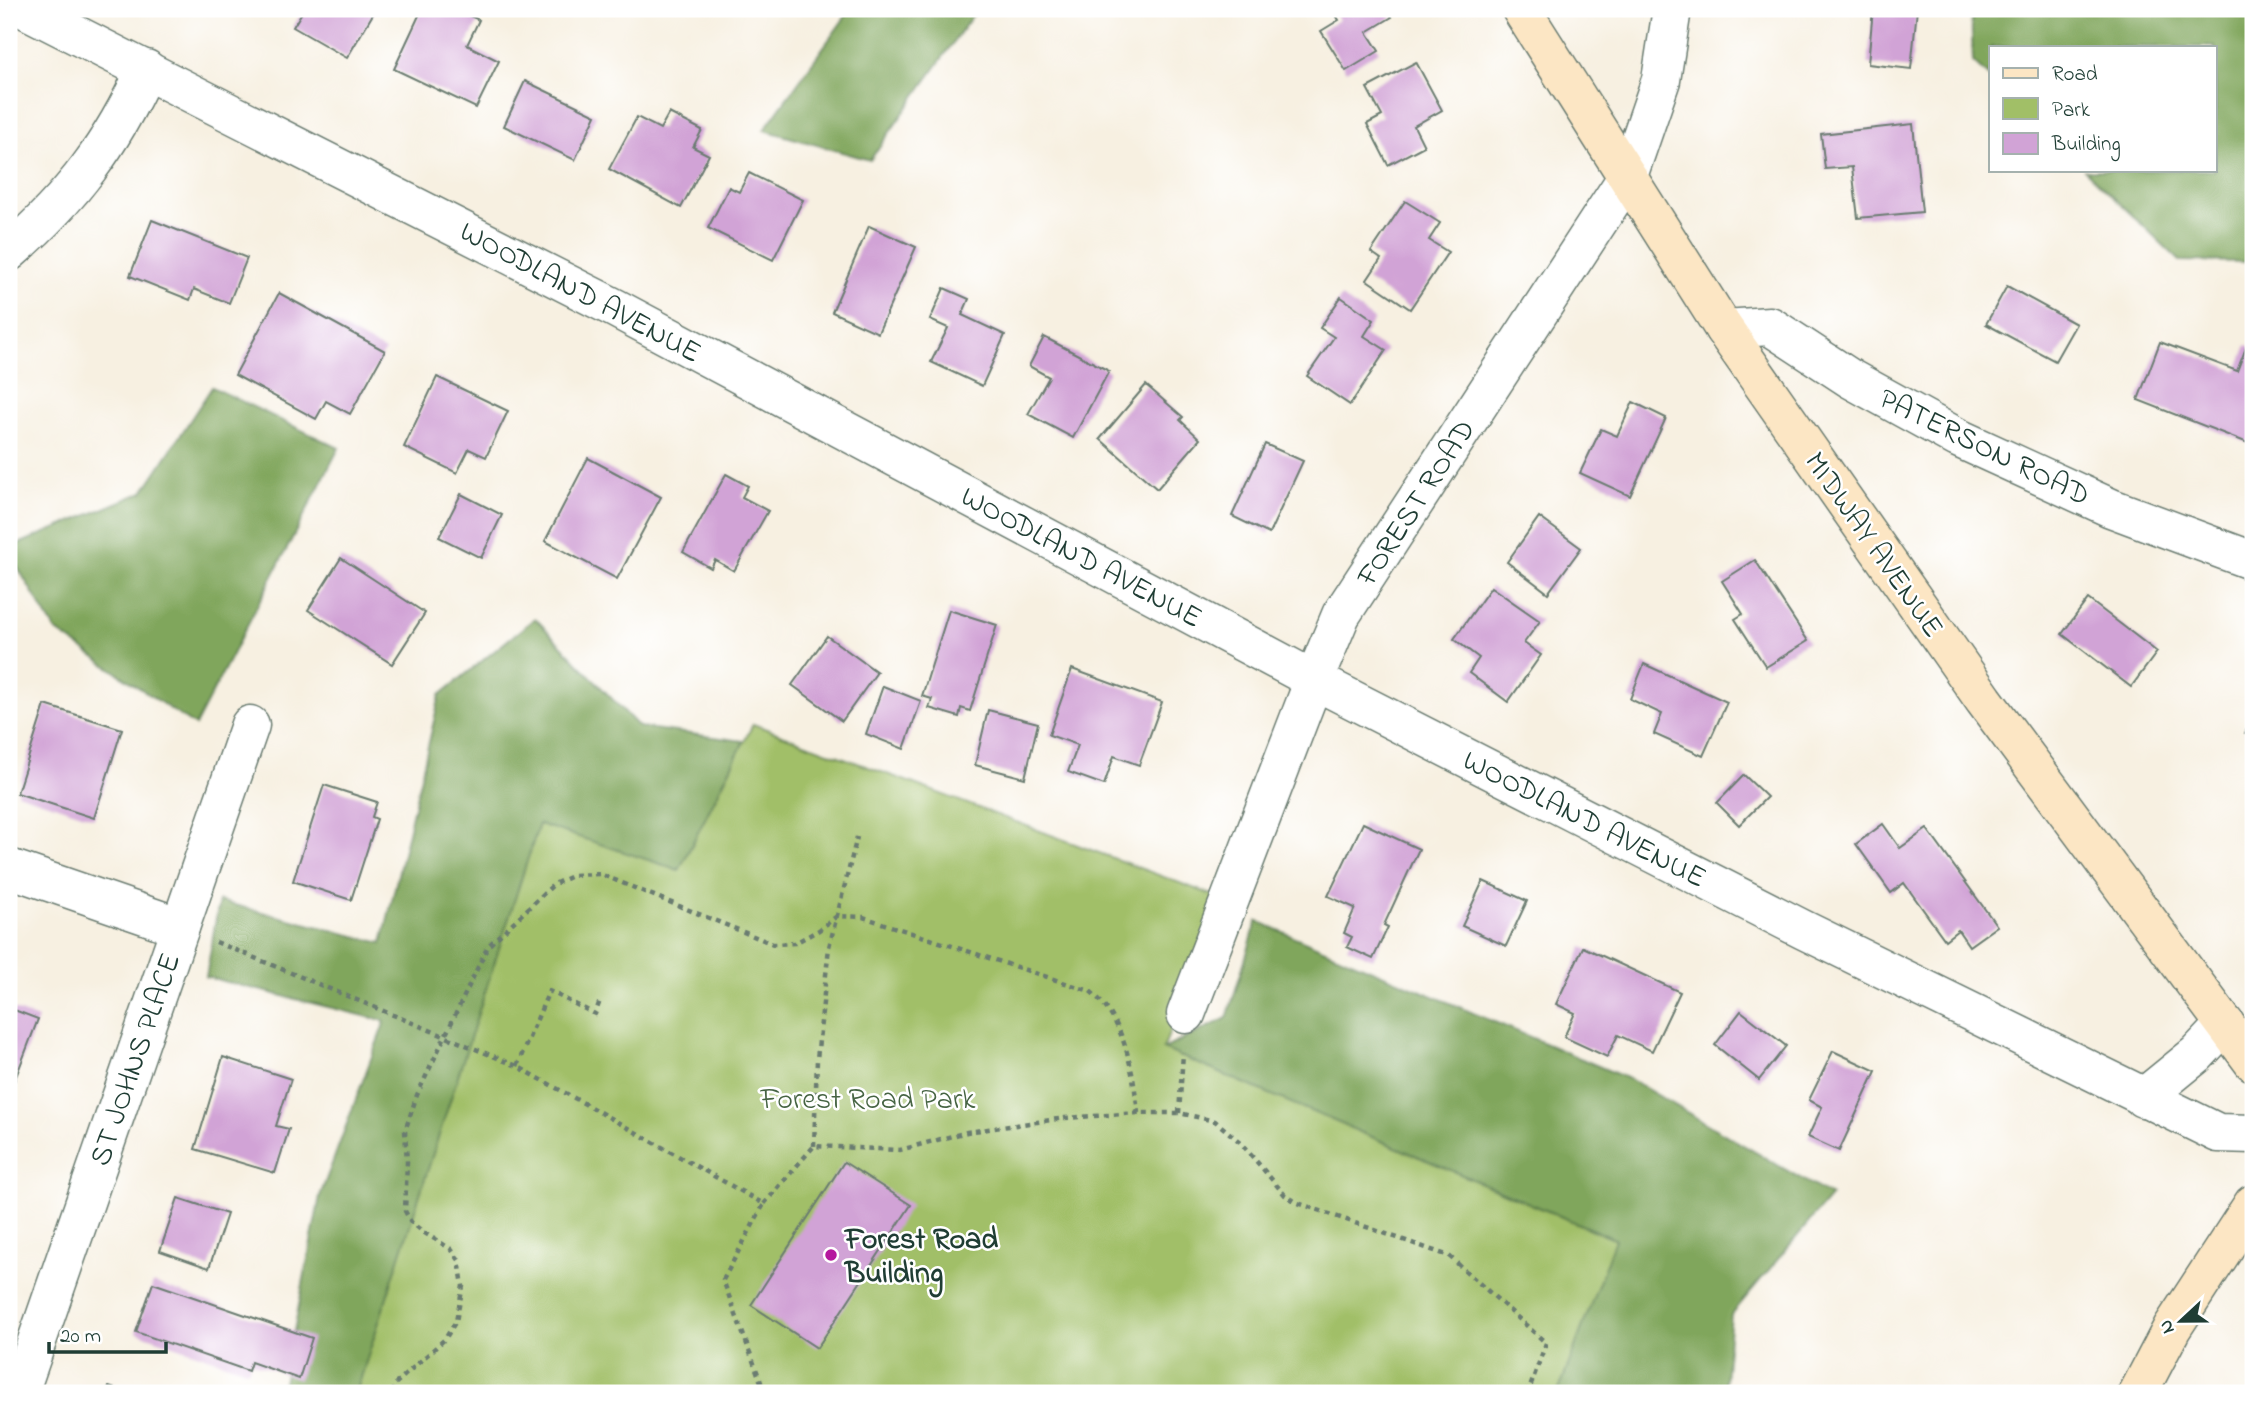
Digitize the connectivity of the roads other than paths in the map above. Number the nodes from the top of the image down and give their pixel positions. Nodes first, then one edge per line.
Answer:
1 (25, 9) edge
2 (1521, 9) edge
3 (1672, 9) edge
4 (146, 69) junction
5 (1628, 176) junction
6 (9, 252) edge
7 (1724, 329) junction
8 (2253, 561) edge
9 (1314, 680) junction
10 (250, 724) dead end
11 (9, 868) edge
12 (180, 927) junction
13 (1186, 1014) road end
14 (2225, 1024) junction
15 (2253, 1062) edge
16 (2143, 1098) junction
17 (2253, 1134) edge
18 (2253, 1204) edge
19 (19, 1393) edge
20 (2138, 1393) edge

1 - 4 street, WOODLAND AVENUE
2 - 5 main road, MIDWAY AVENUE
3 - 5 street, FOREST ROAD
4 - 6 street
4 - 9 street, WOODLAND AVENUE
5 - 7 main road, MIDWAY AVENUE
5 - 9 street, FOREST ROAD
7 - 8 street, PATERSON ROAD
7 - 14 main road, MIDWAY AVENUE
9 - 13 street, FOREST ROAD
9 - 16 street, WOODLAND AVENUE
10 - 12 street, ST JOHNS PLACE
11 - 12 street
12 - 19 street, ST JOHNS PLACE
14 - 15 main road, MIDWAY AVENUE
14 - 16 street
16 - 17 street, WOODLAND AVENUE
18 - 20 main road

